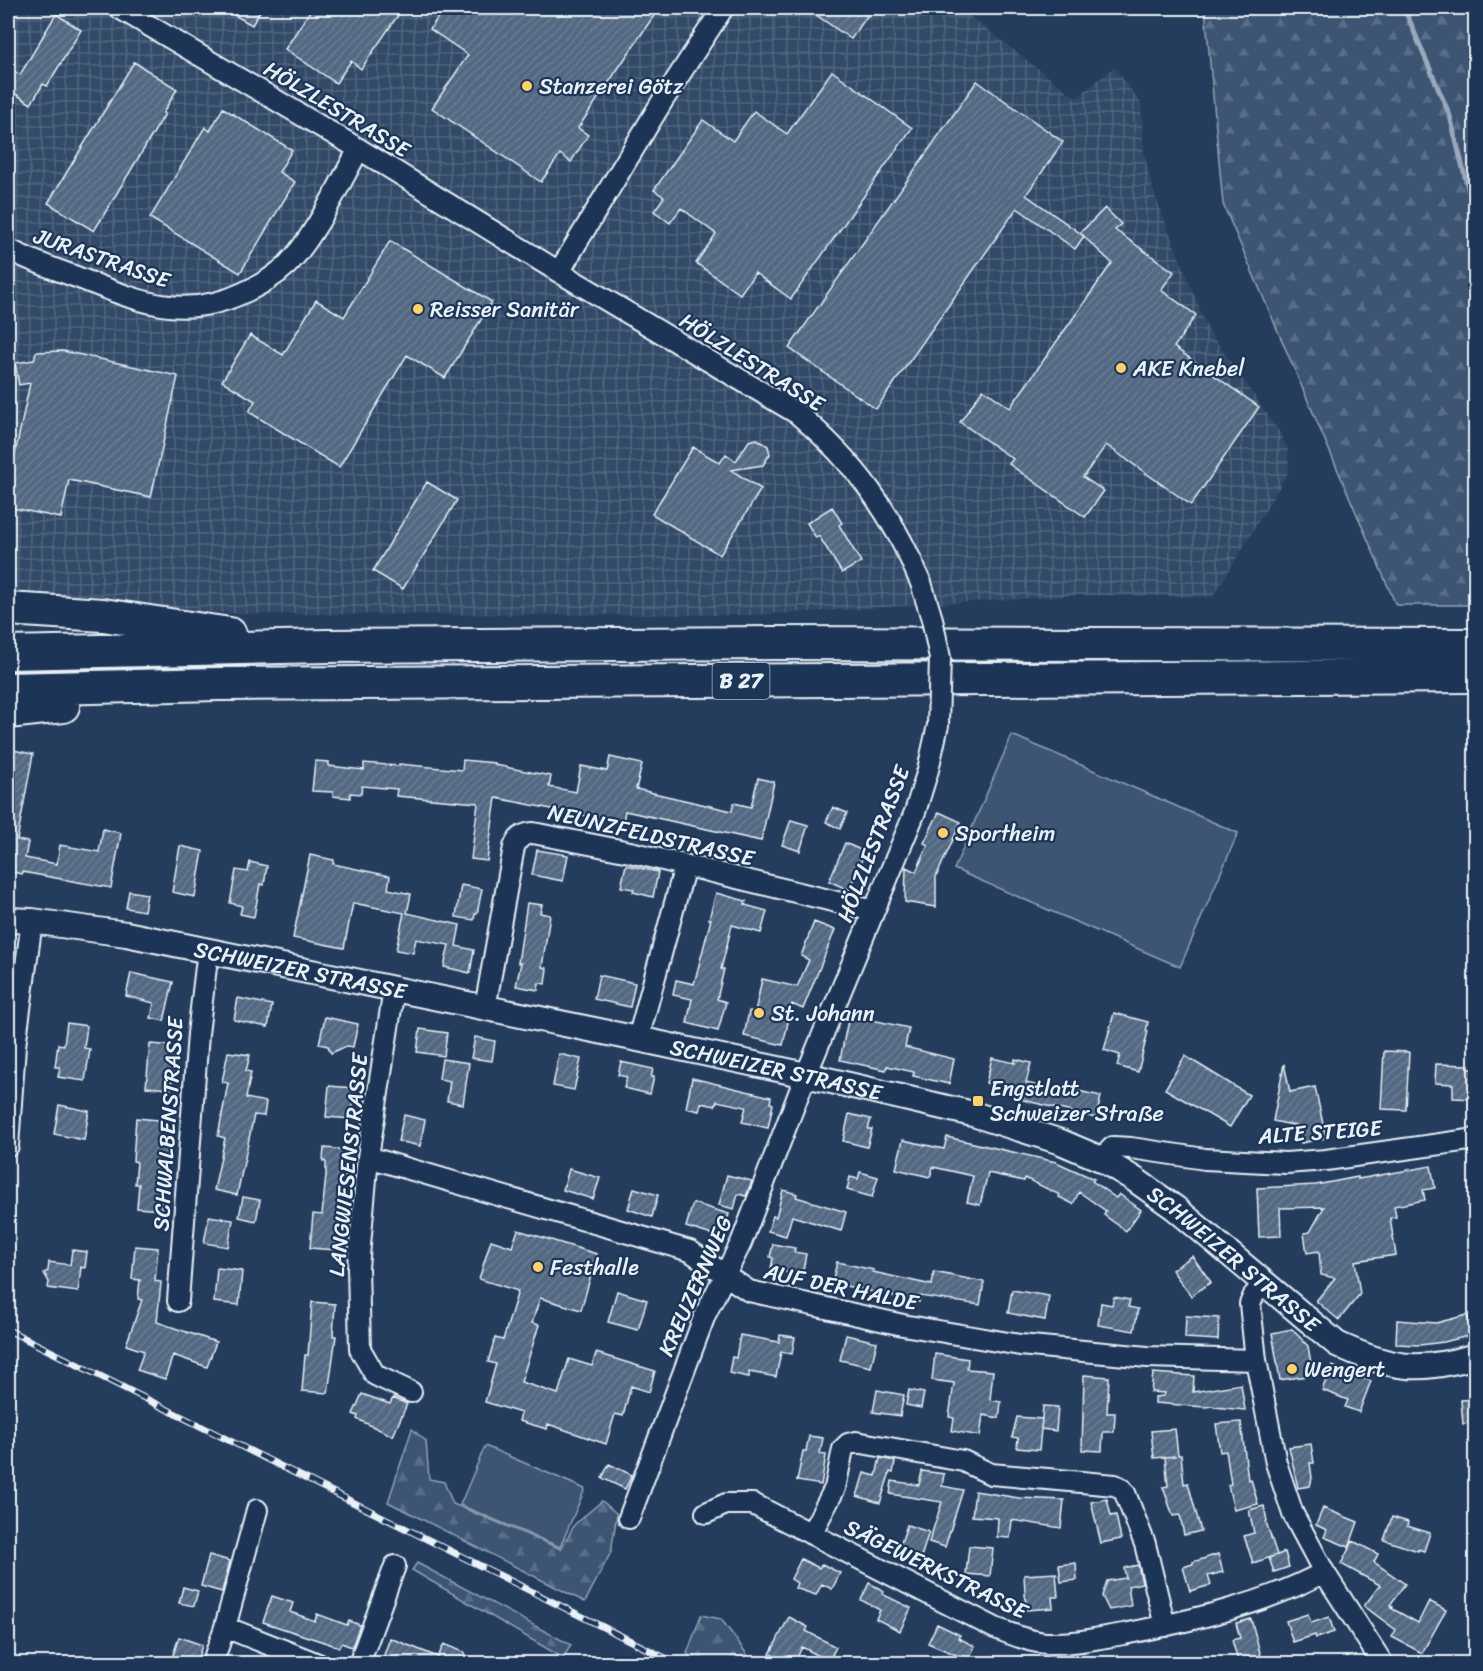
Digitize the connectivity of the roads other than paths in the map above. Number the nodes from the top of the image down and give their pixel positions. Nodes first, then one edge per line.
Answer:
1 (119, 8) edge
2 (723, 8) edge
3 (359, 149) junction
4 (8, 249) edge
5 (559, 272) junction
6 (8, 609) edge
7 (1476, 645) edge
8 (327, 646) junction
9 (8, 653) edge
10 (1476, 676) edge
11 (218, 684) junction
12 (8, 689) edge
13 (8, 712) edge
14 (685, 866) junction
15 (874, 911) junction
16 (8, 920) edge
17 (32, 921) junction
18 (208, 950) junction
19 (394, 989) junction
20 (485, 1008) junction
21 (638, 1039) junction
22 (11, 1046) edge
23 (806, 1075) junction
24 (1476, 1139) edge
25 (8, 1146) edge
26 (368, 1157) junction
27 (1101, 1159) junction
28 (726, 1275) junction
29 (1263, 1284) junction
30 (178, 1301) dead end
31 (1476, 1356) edge
32 (1256, 1360) junction
33 (411, 1392) dead end
34 (257, 1510) dead end
35 (706, 1513) dead end
36 (629, 1518) dead end
37 (812, 1534) junction
38 (395, 1566) dead end
39 (1324, 1572) junction
40 (1165, 1626) junction
41 (225, 1627) junction
42 (212, 1664) edge
43 (318, 1664) edge
44 (359, 1664) edge
45 (1383, 1664) edge

1 - 3 street, HÖLZLESTRASSE
2 - 5 street
3 - 4 street, JURASTRASSE
3 - 5 street, HÖLZLESTRASSE
5 - 15 street, HÖLZLESTRASSE, bridge
6 - 8 highway
7 - 8 highway, B 27
8 - 9 highway, B 27
10 - 11 highway, B 27
11 - 12 highway, B 27
11 - 13 highway
14 - 15 street, NEUNZFELDSTRASSE
14 - 20 street, NEUNZFELDSTRASSE
14 - 21 street
15 - 23 street, HÖLZLESTRASSE
16 - 17 street, SCHWEIZER STRASSE
17 - 18 street, SCHWEIZER STRASSE
17 - 22 street
18 - 19 street, SCHWEIZER STRASSE
18 - 30 street, SCHWALBENSTRASSE
19 - 20 street, SCHWEIZER STRASSE
19 - 26 street, LANGWIESENSTRASSE
20 - 21 street, SCHWEIZER STRASSE
21 - 23 street, SCHWEIZER STRASSE
22 - 25 street
23 - 27 street, SCHWEIZER STRASSE
23 - 28 street, KREUZERNWEG
24 - 27 street, ALTE STEIGE
26 - 28 street, AUF DER HALDE
26 - 33 street, LANGWIESENSTRASSE
27 - 29 street, SCHWEIZER STRASSE
28 - 32 street, AUF DER HALDE
28 - 36 street, KREUZERNWEG
29 - 31 street, SCHWEIZER STRASSE
29 - 32 street
32 - 39 street
34 - 41 street
35 - 37 street, SÄGEWERKSTRASSE
37 - 40 street, SÄGEWERKSTRASSE
37 - 40 street
38 - 44 street
39 - 40 street, SÄGEWERKSTRASSE
39 - 45 street
41 - 42 street
41 - 43 street

